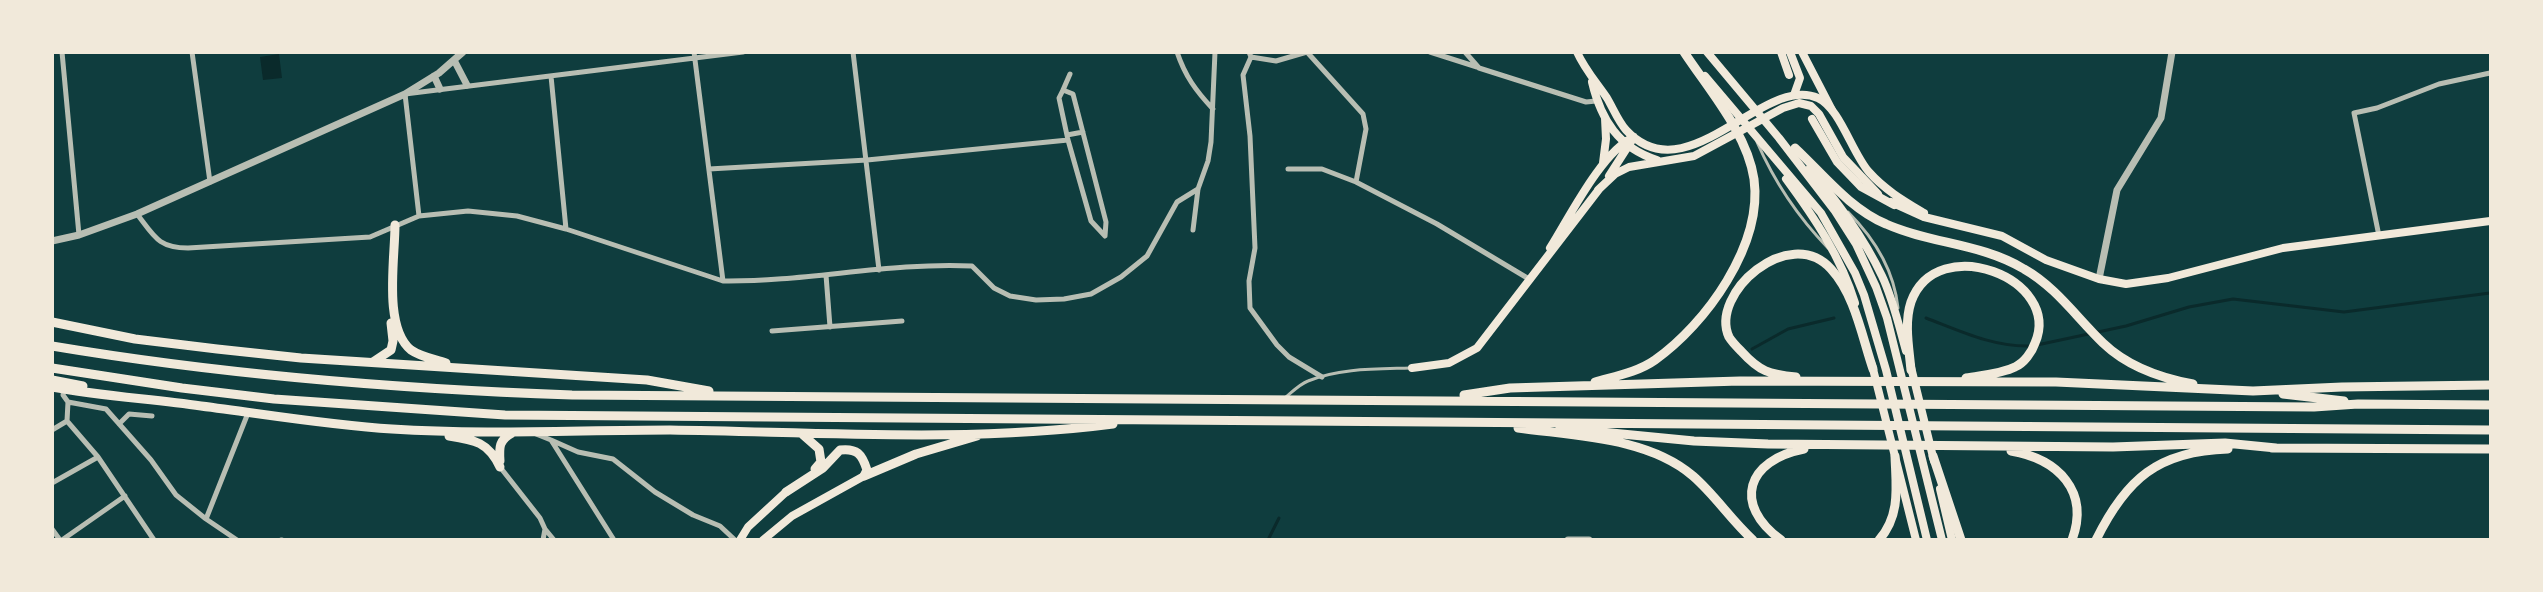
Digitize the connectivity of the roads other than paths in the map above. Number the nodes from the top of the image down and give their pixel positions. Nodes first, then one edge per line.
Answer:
1 (62, 52) edge
2 (192, 52) edge
3 (463, 52) edge
4 (743, 52) edge
5 (854, 52) edge
6 (1178, 52) edge
7 (1215, 52) edge
8 (1307, 52) edge
9 (1430, 52) edge
10 (1465, 52) edge
11 (1577, 52) edge
12 (1684, 52) edge
13 (1707, 52) edge
14 (1780, 52) edge
15 (1790, 52) edge
16 (1802, 52) edge
17 (2172, 52) edge
18 (694, 55) edge
19 (1250, 55) edge
20 (454, 60) junction
21 (1479, 68) junction
22 (2490, 73) edge
23 (1070, 74) dead end
24 (1789, 75) dead end
25 (434, 76) junction
26 (551, 76) junction
27 (1591, 78) junction
28 (467, 85) junction
29 (440, 89) junction
30 (1063, 90) junction
31 (405, 94) junction
32 (1794, 95) junction
33 (1746, 99) junction
34 (1596, 101) junction
35 (1780, 104) junction
36 (1214, 109) junction
37 (1832, 110) junction
38 (1605, 117) junction
39 (1812, 119) dead end
40 (1083, 132) junction
41 (1634, 137) junction
42 (1067, 138) junction
43 (1755, 138) junction
44 (1625, 145) junction
45 (1795, 148) junction
46 (867, 160) junction
47 (1660, 161) junction
48 (1602, 167) junction
49 (709, 169) junction
50 (1288, 169) dead end
51 (210, 182) junction
52 (1356, 182) junction
53 (1198, 189) junction
54 (1598, 190) junction
55 (1894, 205) junction
56 (137, 214) junction
57 (419, 216) junction
58 (2490, 221) edge
59 (1960, 225) junction
60 (393, 227) junction
61 (566, 229) junction
62 (1193, 230) dead end
63 (79, 235) junction
64 (2379, 237) junction
65 (52, 241) edge
66 (879, 270) junction
67 (826, 275) junction
68 (1529, 279) junction
69 (2099, 279) junction
70 (723, 281) junction
71 (391, 310) junction
72 (902, 321) dead end
73 (52, 322) edge
74 (830, 327) junction
75 (1904, 328) junction
76 (772, 331) dead end
77 (52, 346) edge
78 (373, 362) junction
79 (459, 367) junction
80 (52, 368) edge
81 (1412, 368) joint
82 (1873, 369) junction
83 (1911, 370) joint
84 (1322, 377) junction
85 (52, 380) edge
86 (1841, 381) junction
87 (1937, 382) junction
88 (2490, 385) edge
89 (1579, 386) junction
90 (52, 387) edge
91 (64, 389) junction
92 (2231, 390) junction
93 (2253, 391) junction
94 (122, 396) junction
95 (732, 396) junction
96 (1284, 399) junction
97 (1435, 399) junction
98 (68, 402) junction
99 (2358, 404) junction
100 (2490, 405) edge
101 (248, 413) junction
102 (152, 416) dead end
103 (1145, 420) junction
104 (67, 421) junction
105 (1485, 423) junction
106 (119, 424) junction
107 (52, 430) edge
108 (421, 430) junction
109 (2490, 430) edge
110 (494, 432) junction
111 (512, 432) junction
112 (531, 432) junction
113 (988, 433) junction
114 (802, 434) junction
115 (474, 440) junction
116 (551, 440) junction
117 (1825, 445) junction
118 (1985, 447) junction
119 (2276, 448) junction
120 (2490, 449) edge
121 (1895, 456) junction
122 (1933, 456) junction
123 (98, 457) junction
124 (500, 466) junction
125 (864, 476) junction
126 (52, 483) edge
127 (786, 492) junction
128 (125, 496) junction
129 (206, 519) junction
130 (52, 529) edge
131 (545, 529) junction
132 (151, 539) edge
133 (61, 540) edge
134 (237, 540) edge
135 (543, 540) edge
136 (554, 540) edge
137 (614, 540) edge
138 (735, 540) edge
139 (740, 540) edge
140 (764, 540) edge
141 (1568, 540) edge
142 (1588, 540) edge
143 (1753, 540) edge
144 (1781, 540) edge
145 (1880, 540) edge
146 (1916, 540) edge
147 (1927, 540) edge
148 (1942, 540) edge
149 (1952, 540) edge
150 (1961, 540) edge
151 (2072, 540) edge
152 (2096, 540) edge

1 - 63 street
2 - 51 street
3 - 20 street
4 - 18 street
5 - 46 street
6 - 36 street
7 - 36 street
8 - 19 street
8 - 52 street
9 - 21 street
10 - 21 street
11 - 27 main road
12 - 43 main road
12 - 89 highway
13 - 33 main road
14 - 24 main road
15 - 32 main road
16 - 37 main road
17 - 69 street
18 - 26 street
18 - 49 street
19 - 84 street
20 - 25 street
20 - 28 street
21 - 34 street
22 - 64 street
23 - 30 street
25 - 29 street
25 - 31 street
26 - 28 street
26 - 61 street
27 - 34 main road
27 - 41 main road
28 - 29 street
29 - 31 street
30 - 40 street
30 - 42 street
31 - 51 street
31 - 57 street
32 - 35 main road
32 - 37 main road
33 - 45 main road
33 - 148 main road
34 - 38 main road
35 - 41 main road
35 - 47 main road
35 - 55 main road
36 - 53 street
37 - 59 main road
38 - 44 main road
38 - 48 main road
39 - 55 main road
40 - 42 street
40 - 42 street
41 - 44 main road
42 - 46 street
43 - 82 main road
43 - 147 main road
44 - 47 main road
44 - 48 main road
44 - 54 main road
45 - 75 main road
45 - 92 highway
46 - 49 street
46 - 66 street
47 - 54 main road
48 - 68 main road
49 - 70 street
50 - 52 street
51 - 56 street
52 - 68 street
53 - 62 street
53 - 66 street
54 - 68 main road
55 - 59 main road
56 - 60 street
56 - 63 street
57 - 60 street
57 - 61 street
58 - 64 main road
59 - 69 main road
60 - 71 highway
61 - 70 street
63 - 65 street
64 - 69 main road
66 - 67 street
67 - 70 street
67 - 74 street
68 - 81 main road
71 - 78 highway
71 - 79 highway
72 - 74 street
73 - 78 highway
74 - 76 street
75 - 83 highway
75 - 87 highway
77 - 95 highway
78 - 79 highway
79 - 95 highway
80 - 103 highway
81 - 84 lane
82 - 86 highway
82 - 121 main road
83 - 122 main road
84 - 96 lane
85 - 94 highway
86 - 87 highway
86 - 89 highway
87 - 92 highway
88 - 93 highway
89 - 97 highway
90 - 91 highway
91 - 94 highway
91 - 98 street
92 - 93 highway
93 - 99 highway
94 - 101 highway
95 - 96 highway
96 - 97 highway
97 - 99 highway
98 - 104 street
98 - 106 street
99 - 100 highway
101 - 108 highway
101 - 129 street
102 - 106 street
103 - 105 highway
103 - 113 highway
104 - 107 street
104 - 123 street
105 - 109 highway
105 - 117 highway
105 - 143 highway
106 - 129 street
108 - 110 highway
108 - 115 highway
110 - 111 highway
110 - 115 highway
111 - 112 highway
111 - 124 highway
112 - 114 highway
112 - 116 street
113 - 114 highway
113 - 125 highway
114 - 127 highway
115 - 124 highway
116 - 137 street
116 - 138 street
117 - 118 highway
117 - 144 highway
118 - 119 highway
118 - 151 highway
119 - 120 highway
119 - 152 highway
121 - 145 highway
121 - 146 main road
122 - 149 main road
122 - 150 highway
123 - 126 street
123 - 128 street
124 - 131 street
125 - 127 highway
125 - 140 main road
127 - 139 main road
128 - 132 street
128 - 133 street
129 - 134 street
130 - 133 street
131 - 135 street
131 - 136 street
141 - 142 street

